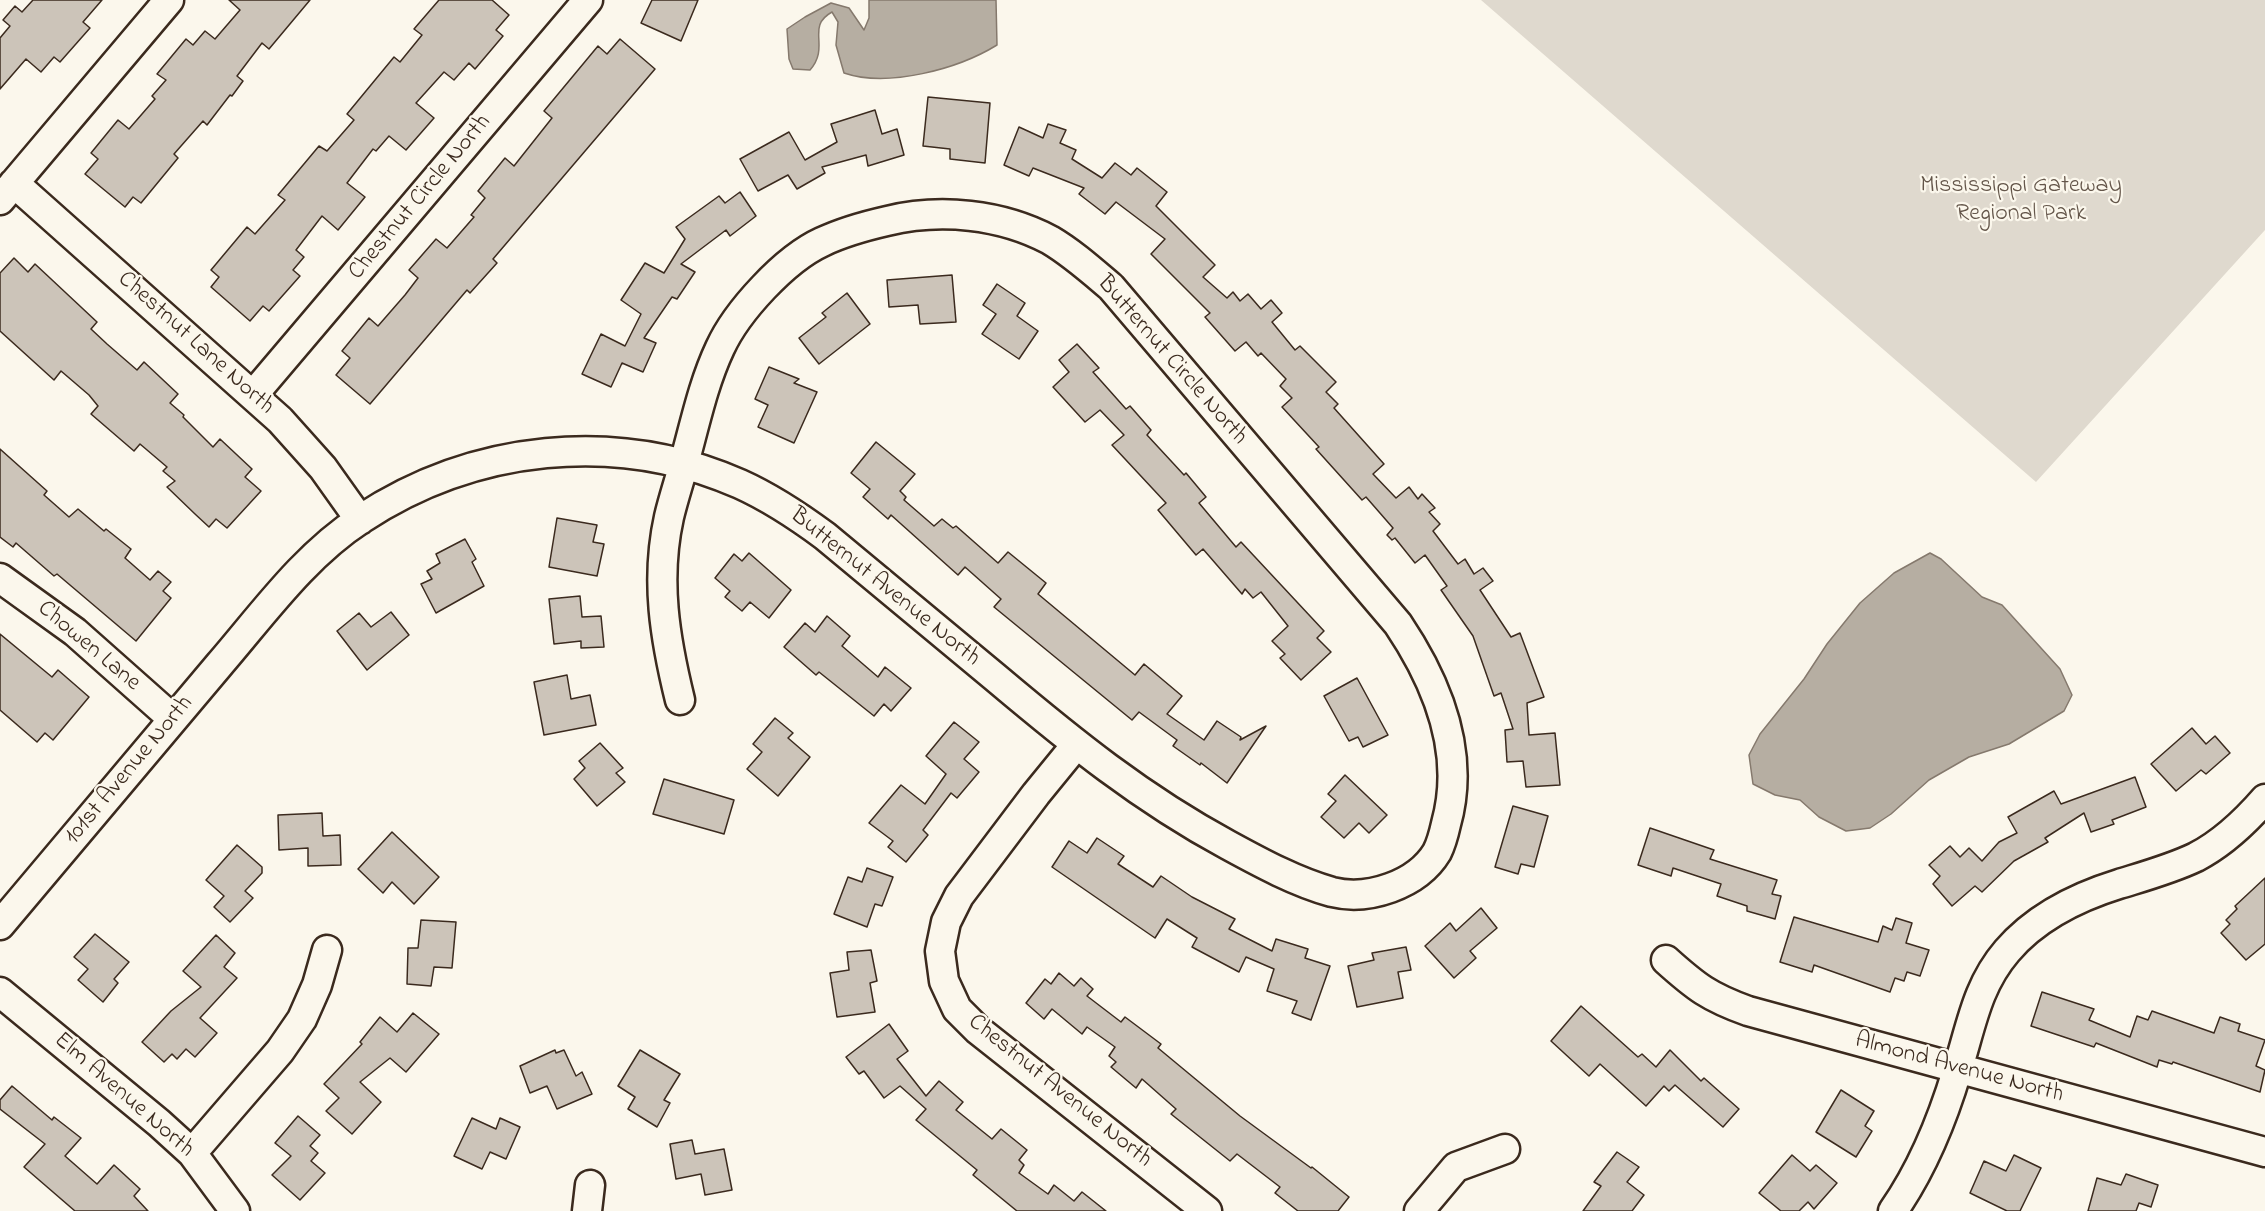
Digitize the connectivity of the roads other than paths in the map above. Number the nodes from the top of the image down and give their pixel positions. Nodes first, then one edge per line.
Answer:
1 (170, 0) edge
2 (588, 0) edge
3 (7, 192) edge
4 (253, 395) junction
5 (684, 466) junction
6 (360, 520) junction
7 (0, 579) edge
8 (261, 617) joint
9 (680, 700) dead end
10 (173, 719) junction
11 (1076, 745) junction
12 (2265, 799) edge
13 (1443, 836) joint
14 (0, 925) edge
15 (327, 950) dead end
16 (1666, 960) dead end
17 (0, 992) edge
18 (1958, 1068) junction
19 (1504, 1149) dead end
20 (2265, 1152) edge
21 (192, 1153) junction
22 (235, 1211) edge
23 (1207, 1211) edge
24 (1419, 1211) edge
25 (1893, 1211) edge

1 - 3 street
2 - 4 street, Chestnut Circle North
3 - 4 street, Chestnut Lane North
4 - 6 street, Chestnut Lane North
5 - 6 street, Butternut Avenue North
5 - 9 street, Butternut Circle North
5 - 11 street, Butternut Avenue North
5 - 13 street, Butternut Circle North
6 - 8 street, Butternut Avenue North
7 - 10 street, Chowen Lane
8 - 10 street, 101st Avenue North
10 - 14 street, 101st Avenue North
11 - 13 street, Butternut Avenue North
11 - 23 street, Chestnut Avenue North
12 - 18 street
15 - 21 street
16 - 18 street, Almond Avenue North
17 - 21 street, Elm Avenue North
18 - 20 street, Almond Avenue North
18 - 25 street
19 - 24 street
21 - 22 street, Elm Avenue North

